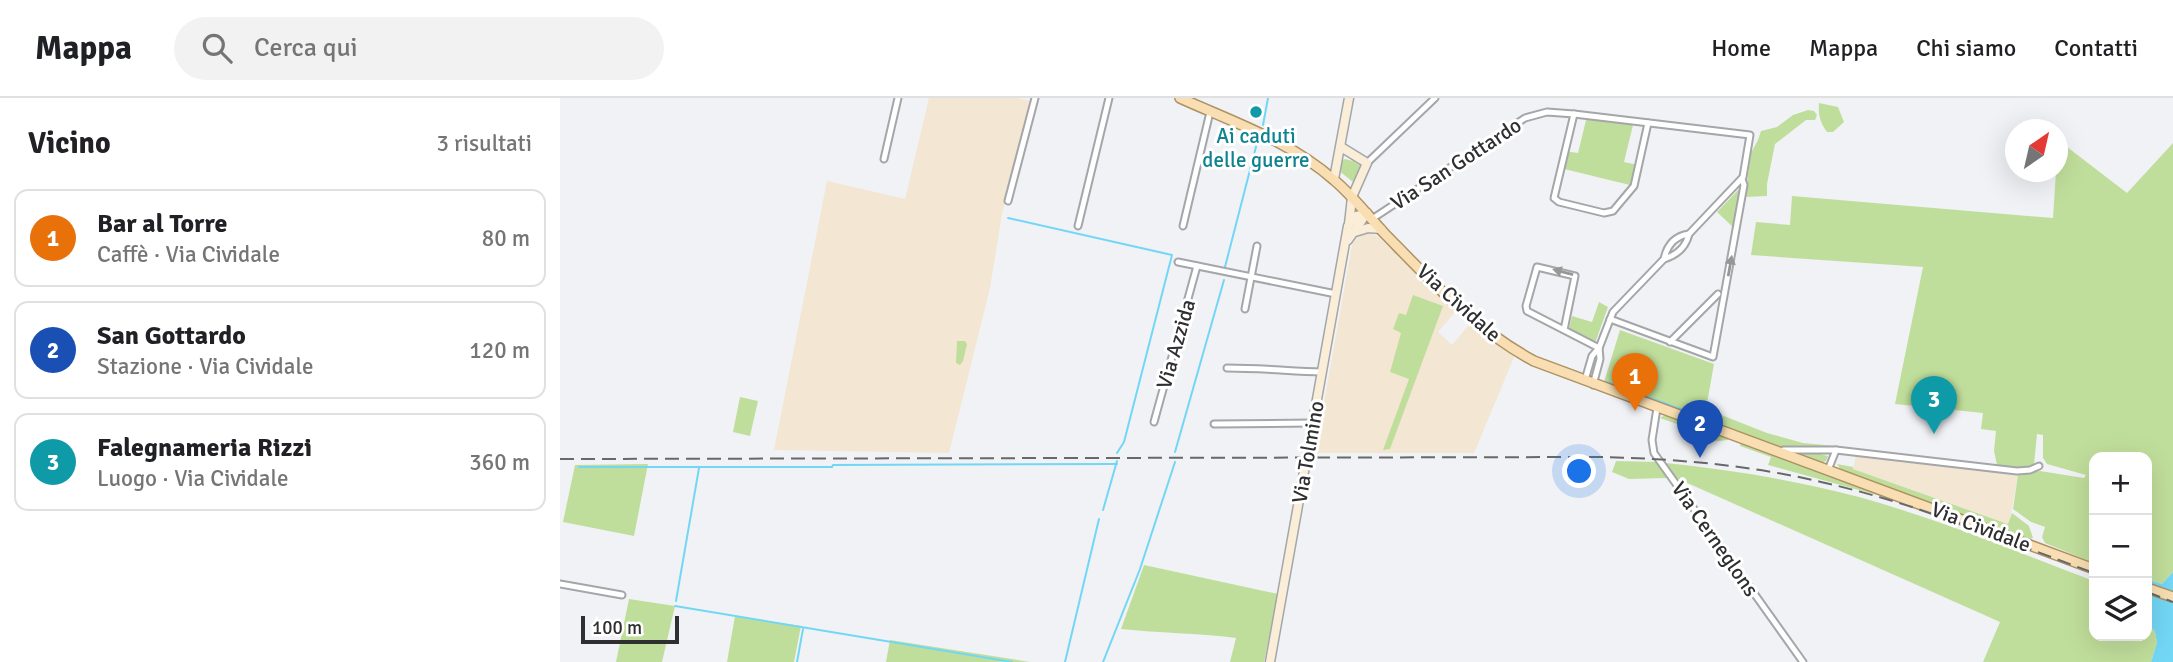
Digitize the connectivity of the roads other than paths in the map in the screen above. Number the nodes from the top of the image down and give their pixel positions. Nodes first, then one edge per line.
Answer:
1 (898, 98) edge
2 (1035, 98) edge
3 (1109, 98) edge
4 (1180, 98) edge
5 (1349, 98) edge
6 (1435, 98) edge
7 (1210, 112) junction
8 (1574, 114) junction
9 (1648, 123) junction
10 (1340, 151) junction
11 (884, 159) dead end
12 (1311, 162) junction
13 (1367, 163) junction
14 (1334, 179) junction
15 (1742, 179) junction
16 (1352, 197) junction
17 (1008, 201) dead end
18 (1369, 216) junction
19 (1078, 226) dead end
20 (1183, 226) dead end
21 (1381, 229) junction
22 (1350, 230) junction
23 (1689, 234) junction
24 (1256, 246) dead end
25 (1664, 259) junction
26 (1178, 262) dead end
27 (1198, 265) junction
28 (1251, 276) junction
29 (1337, 294) junction
30 (1718, 294) dead end
31 (1245, 309) dead end
32 (1610, 319) junction
33 (1564, 330) junction
34 (1670, 342) junction
35 (1599, 348) junction
36 (1227, 368) dead end
37 (1322, 372) junction
38 (1588, 383) junction
39 (1657, 408) junction
40 (1154, 422) dead end
41 (1313, 423) junction
42 (1214, 424) dead end
43 (1773, 450) junction
44 (1836, 450) junction
45 (2039, 466) dead end
46 (1828, 470) junction
47 (2089, 567) edge
48 (560, 584) edge
49 (2152, 590) edge
50 (622, 595) dead end
51 (2173, 597) edge
52 (1270, 662) edge
53 (1803, 662) edge

1 - 11 street
2 - 17 street
3 - 19 street
4 - 7 main road, Via Cividale
5 - 10 street
6 - 13 street
7 - 12 main road, Via Cividale
7 - 20 street
8 - 9 street, Via San Gottardo
8 - 9 street
8 - 18 street, Via San Gottardo
9 - 15 street, Via San Gottardo
10 - 12 street
10 - 13 street
10 - 14 street
12 - 14 main road, Via Cividale
13 - 16 street, Via Tolmino
14 - 16 main road, Via Cividale
15 - 23 street
34 -> 15 street
16 - 18 main road, Via Cividale
16 - 22 street, Via Tolmino
18 - 21 main road, Via Cividale
18 - 22 street, Via Tolmino
21 - 22 street
21 - 38 main road, Via Cividale
22 - 29 street, Via Tolmino
23 - 25 street
23 - 25 street
24 - 28 street
25 - 32 street
26 - 27 street
27 - 28 street
27 - 40 street, Via Azzida
28 - 29 street
28 - 31 street
29 - 37 street, Via Tolmino
30 - 34 street
32 - 34 street
32 - 35 street
33 -> 33 street
33 - 35 street
35 - 38 street
36 - 37 street
37 - 41 street, Via Tolmino
38 - 39 main road, Via Cividale
39 - 43 main road, Via Cividale
39 - 53 street, Via Cerneglons
41 - 42 street
41 - 52 street, Via Tolmino
43 - 44 street, Via Cividale
43 - 46 main road, Via Cividale
44 - 45 street, Via Cividale
44 - 46 street
46 - 47 main road, Via Cividale
48 - 50 street
49 - 51 main road

